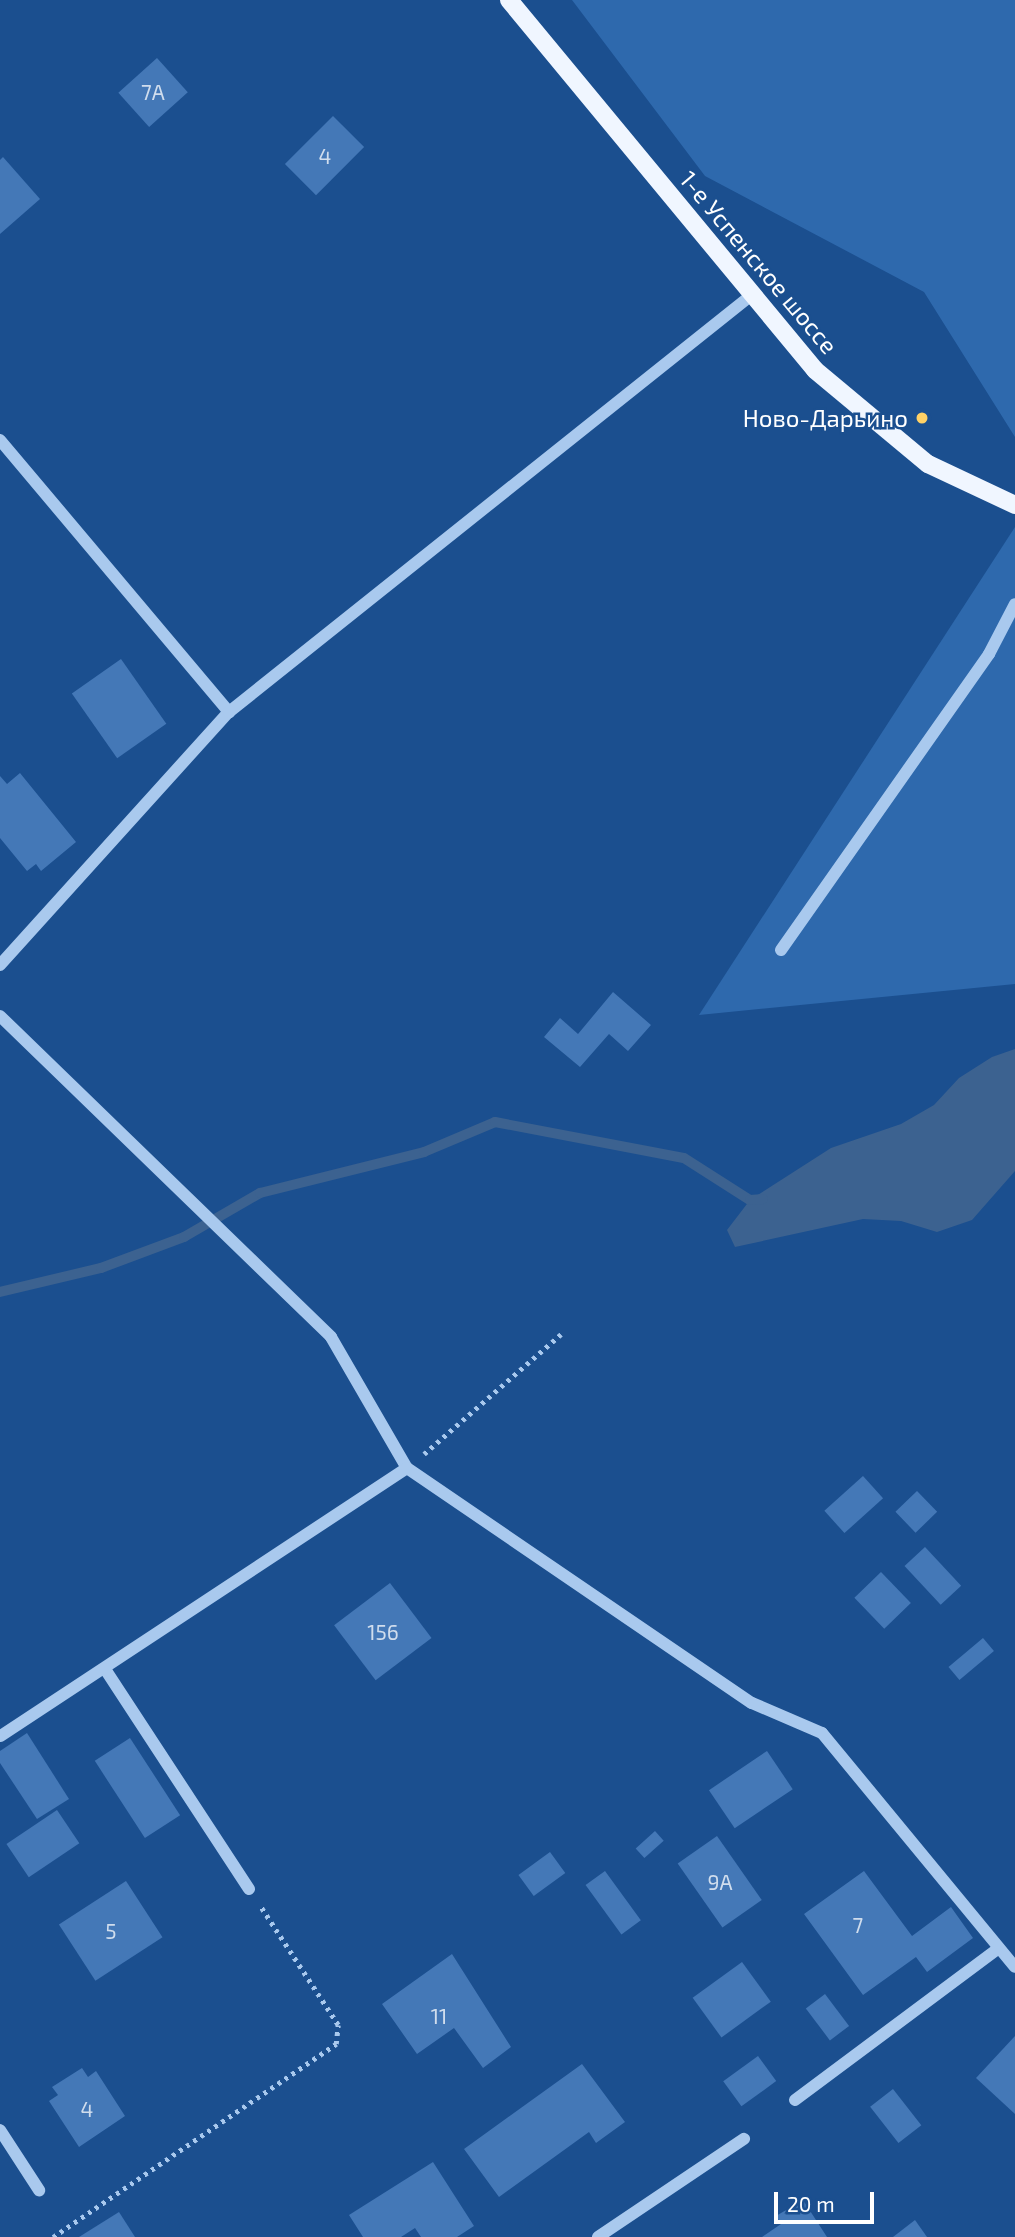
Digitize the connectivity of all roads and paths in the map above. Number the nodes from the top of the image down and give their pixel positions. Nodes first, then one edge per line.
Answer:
1 (509, 0) edge
2 (754, 293) junction
3 (0, 440) edge
4 (1015, 505) edge
5 (1015, 604) edge
6 (229, 712) junction
7 (781, 950) dead end
8 (0, 965) edge
9 (0, 1016) edge
10 (561, 1334) dead end
11 (407, 1468) junction
12 (105, 1669) junction
13 (0, 1736) edge
14 (249, 1889) joint
15 (996, 1950) junction
16 (1015, 1967) edge
17 (795, 2100) dead end
18 (0, 2130) edge
19 (744, 2139) dead end
20 (39, 2190) dead end
21 (53, 2237) edge
22 (598, 2237) edge

1 - 2 main road, 1-е Успенское шоссе
2 - 4 main road, 1-е Успенское шоссе
2 - 6 street
3 - 6 street
5 - 7 street
6 - 8 street
9 - 11 street
10 - 11 path
11 - 12 street
11 - 15 street
12 - 13 street
12 - 14 street
14 - 21 path
15 - 16 street
15 - 17 street
18 - 20 street
19 - 22 street

